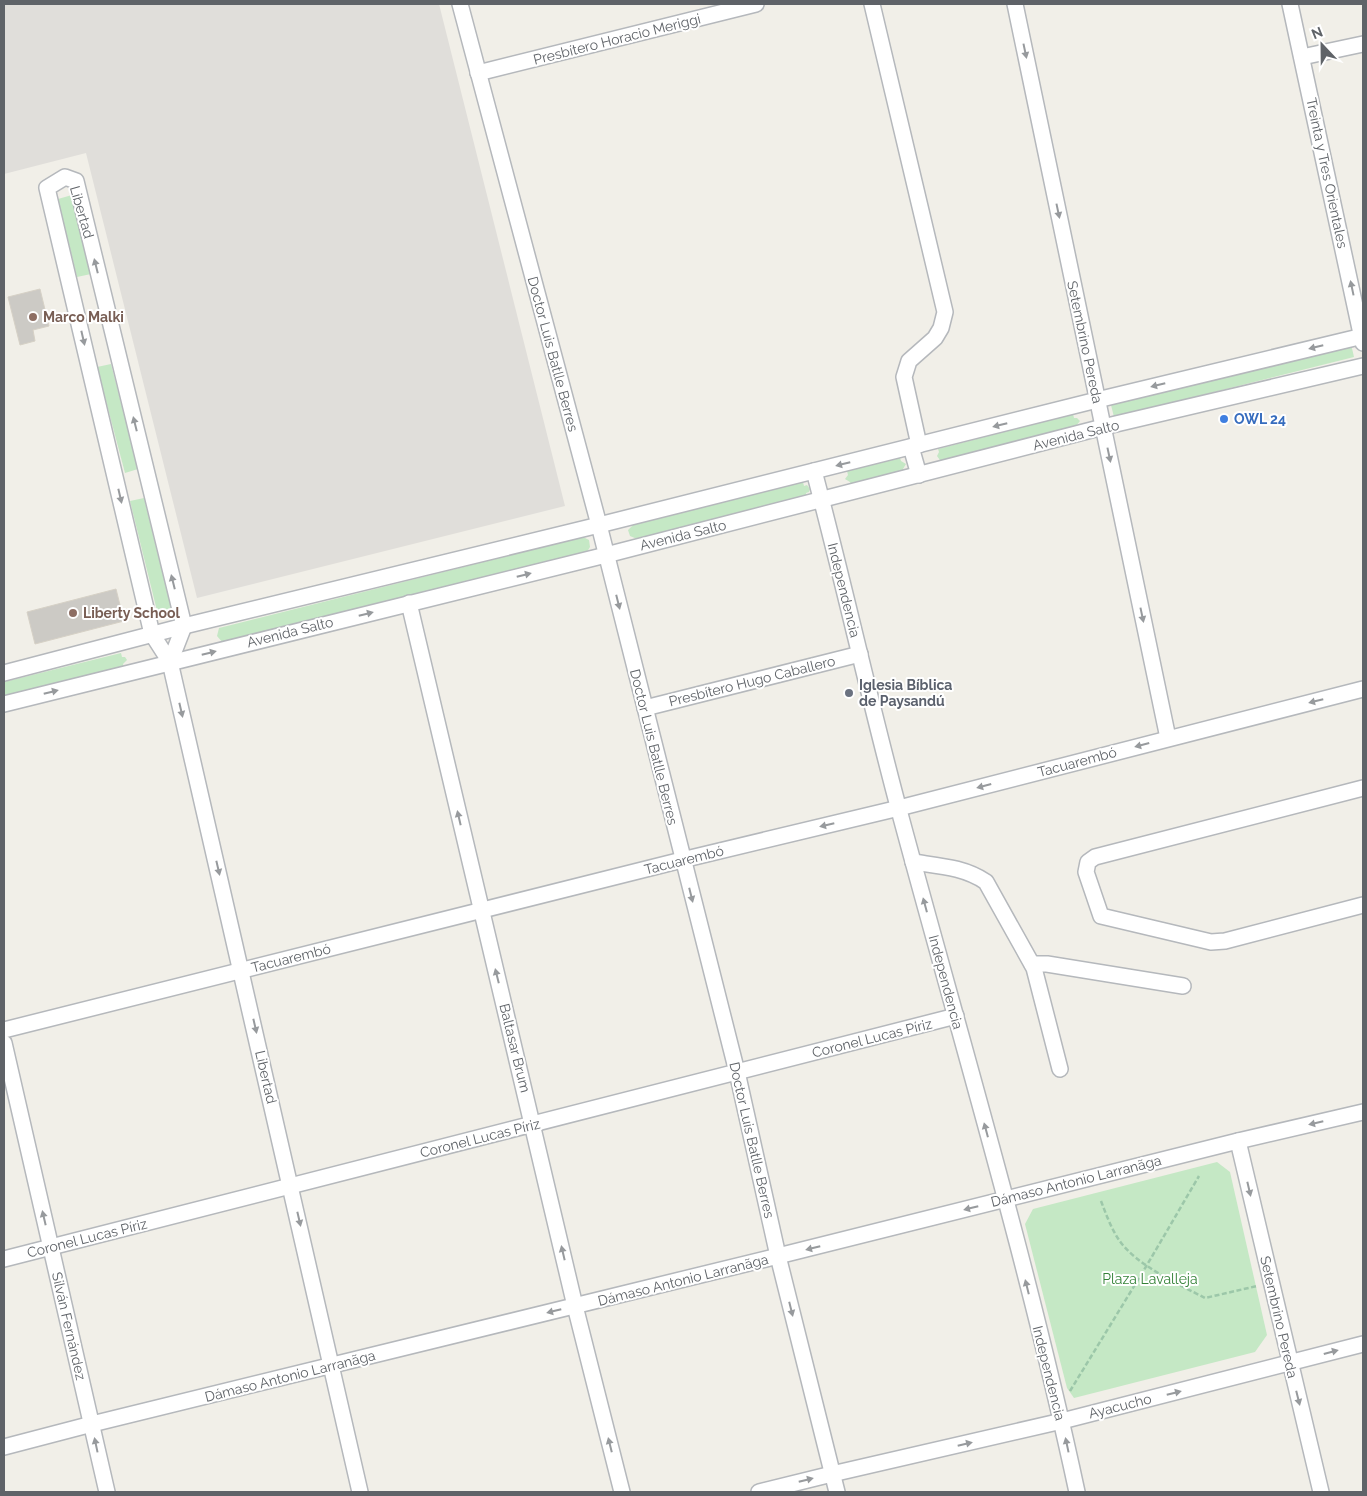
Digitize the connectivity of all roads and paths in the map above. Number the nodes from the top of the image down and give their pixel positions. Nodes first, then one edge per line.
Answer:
1 (460, 4) edge
2 (756, 4) edge
3 (872, 4) edge
4 (1015, 4) edge
5 (1290, 4) edge
6 (1363, 44) edge
7 (1302, 57) junction
8 (478, 74) junction
9 (1363, 336) edge
10 (1363, 343) edge
11 (1363, 366) edge
12 (1097, 400) junction
13 (1103, 428) junction
14 (915, 446) junction
15 (814, 471) junction
16 (919, 475) junction
17 (821, 500) junction
18 (599, 526) junction
19 (606, 555) junction
20 (409, 603) junction
21 (184, 626) junction
22 (152, 634) junction
23 (860, 654) junction
24 (170, 662) junction
25 (4, 673) edge
26 (1363, 688) edge
27 (4, 704) edge
28 (645, 708) junction
29 (1168, 738) junction
30 (1363, 788) edge
31 (899, 808) junction
32 (682, 860) junction
33 (914, 862) junction
34 (1363, 905) edge
35 (481, 910) junction
36 (1032, 964) junction
37 (242, 970) junction
38 (1183, 986) dead end
39 (956, 1016) junction
40 (4, 1030) edge
41 (4, 1042) edge
42 (1060, 1069) dead end
43 (737, 1072) junction
44 (1363, 1112) edge
45 (533, 1124) junction
46 (1238, 1141) junction
47 (1199, 1176) dead end
48 (291, 1186) junction
49 (1005, 1199) junction
50 (1101, 1201) dead end
51 (51, 1248) junction
52 (778, 1256) junction
53 (4, 1259) edge
54 (1147, 1265) junction
55 (1257, 1286) dead end
56 (575, 1306) junction
57 (1363, 1344) edge
58 (1290, 1363) junction
59 (331, 1366) junction
60 (1060, 1416) junction
61 (92, 1424) junction
62 (4, 1447) edge
63 (832, 1474) junction
64 (107, 1492) edge
65 (360, 1492) edge
66 (622, 1492) edge
67 (759, 1492) edge
68 (837, 1492) edge
69 (1077, 1492) edge
70 (1321, 1492) edge

1 - 8 street, Doctor Luis Batlle Berres
2 - 8 street, Presbítero Horacio Meriggi
3 - 14 street
4 -> 12 street, Setembrino Pereda
5 - 7 street, Treinta y Tres Orientales
6 - 7 street
9 -> 7 street, Treinta y Tres Orientales
8 - 18 street, Doctor Luis Batlle Berres
9 - 10 street, Treinta y Tres Orientales
9 -> 12 street, Avenida Salto
11 - 13 street, Avenida Salto
12 - 13 street, Setembrino Pereda
12 -> 14 street, Avenida Salto
13 - 16 street, Avenida Salto
13 -> 29 street, Setembrino Pereda
14 -> 15 street, Avenida Salto
14 - 16 street
15 - 17 street, Independencia
15 - 18 street, Avenida Salto
16 - 17 street, Avenida Salto
17 - 19 street, Avenida Salto
17 - 23 street, Independencia
18 - 19 street, Doctor Luis Batlle Berres
18 - 21 street, Avenida Salto
20 -> 19 street, Avenida Salto
19 -> 28 street, Doctor Luis Batlle Berres
24 -> 20 street, Avenida Salto
35 -> 20 street, Baltasar Brum
21 - 22 street, Avenida Salto
21 -> 22 street, Libertad
21 - 24 street
22 - 24 street, Libertad
22 - 25 street, Avenida Salto
23 - 28 street, Presbítero Hugo Caballero
23 - 31 street, Independencia
27 -> 24 street, Avenida Salto
24 -> 37 street, Libertad
26 -> 29 street, Tacuarembó
28 - 32 street, Doctor Luis Batlle Berres
29 -> 31 street, Tacuarembó
30 - 34 street
31 -> 32 street, Tacuarembó
31 - 33 street, Independencia
32 - 35 street, Tacuarembó
32 -> 43 street, Doctor Luis Batlle Berres
33 - 36 street
39 -> 33 street, Independencia
35 - 37 street, Tacuarembó
45 -> 35 street, Baltasar Brum
36 - 38 street
36 - 42 street
37 - 40 street, Tacuarembó
37 -> 48 street, Libertad
39 - 43 street, Coronel Lucas Píriz
49 -> 39 street, Independencia
51 -> 41 street, Silván Fernández
43 - 45 street, Coronel Lucas Píriz
43 - 52 street, Doctor Luis Batlle Berres
44 -> 46 street, Dámaso Antonio Larranãga
45 - 48 street, Coronel Lucas Píriz
56 -> 45 street, Baltasar Brum
46 - 49 street, Dámaso Antonio Larranãga
46 -> 58 street, Setembrino Pereda
47 - 54 path
48 - 51 street, Coronel Lucas Píriz
48 -> 59 street, Libertad
49 -> 52 street, Dámaso Antonio Larranãga
60 -> 49 street, Independencia
50 - 54 path
51 - 53 street, Coronel Lucas Píriz
51 - 61 street, Silván Fernández
52 - 56 street, Dámaso Antonio Larranãga
52 -> 63 street, Doctor Luis Batlle Berres
54 - 55 path
54 - 60 path
56 -> 59 street, Dámaso Antonio Larranãga
66 -> 56 street, Baltasar Brum
58 -> 57 street, Ayacucho
60 -> 58 street, Ayacucho
58 -> 70 street, Setembrino Pereda
59 - 61 street, Dámaso Antonio Larranãga
59 - 65 street, Libertad
63 -> 60 street, Ayacucho
69 -> 60 street, Independencia
61 - 62 street, Dámaso Antonio Larranãga
64 -> 61 street, Silván Fernández
67 -> 63 street, Ayacucho
63 - 68 street, Doctor Luis Batlle Berres

